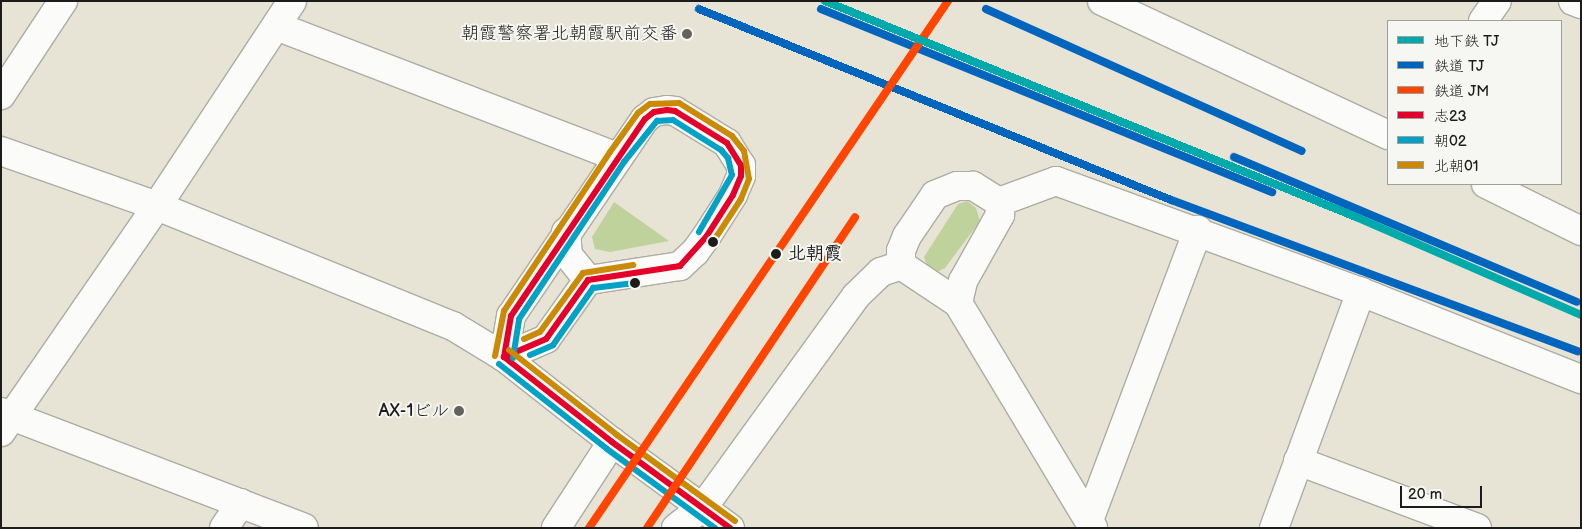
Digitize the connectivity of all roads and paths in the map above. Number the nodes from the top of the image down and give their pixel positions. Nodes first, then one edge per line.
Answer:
1 (63, 1) edge
2 (292, 1) edge
3 (1102, 1) edge
4 (1497, 1) edge
5 (1573, 1) edge
6 (1581, 4) edge
7 (1484, 20) edge
8 (276, 26) junction
9 (1, 95) edge
10 (1387, 135) edge
11 (1, 151) edge
12 (617, 156) junction
13 (1488, 185) edge
14 (999, 202) junction
15 (157, 206) junction
16 (1198, 230) junction
17 (1581, 231) edge
18 (566, 232) junction
19 (901, 266) junction
20 (588, 280) junction
21 (1361, 292) junction
22 (958, 303) junction
23 (504, 357) junction
24 (1581, 379) edge
25 (5, 420) edge
26 (612, 442) junction
27 (1298, 460) junction
28 (241, 503) junction
29 (704, 506) junction
30 (1091, 524) edge
31 (224, 528) edge
32 (304, 528) edge
33 (556, 528) edge
34 (676, 528) edge
35 (730, 528) edge
36 (1274, 528) edge
37 (1476, 528) edge

1 - 9 street
2 - 8 street
3 - 10 street
4 - 7 street
5 - 6 street
8 - 12 street
8 - 15 street
11 - 15 street
12 - 18 street
12 - 20 street
13 - 17 street
14 - 16 street
14 - 19 street
14 - 22 street
15 - 23 street
15 - 25 street
16 - 21 street
16 - 30 street
18 - 20 street
18 - 23 street
19 - 22 street
19 - 29 street
20 - 23 street
21 - 24 street
21 - 27 street
22 - 30 street
23 - 26 street
25 - 28 street
26 - 29 street
26 - 33 street
27 - 36 street
27 - 37 street
28 - 31 street
28 - 32 street
29 - 34 street
29 - 35 street

